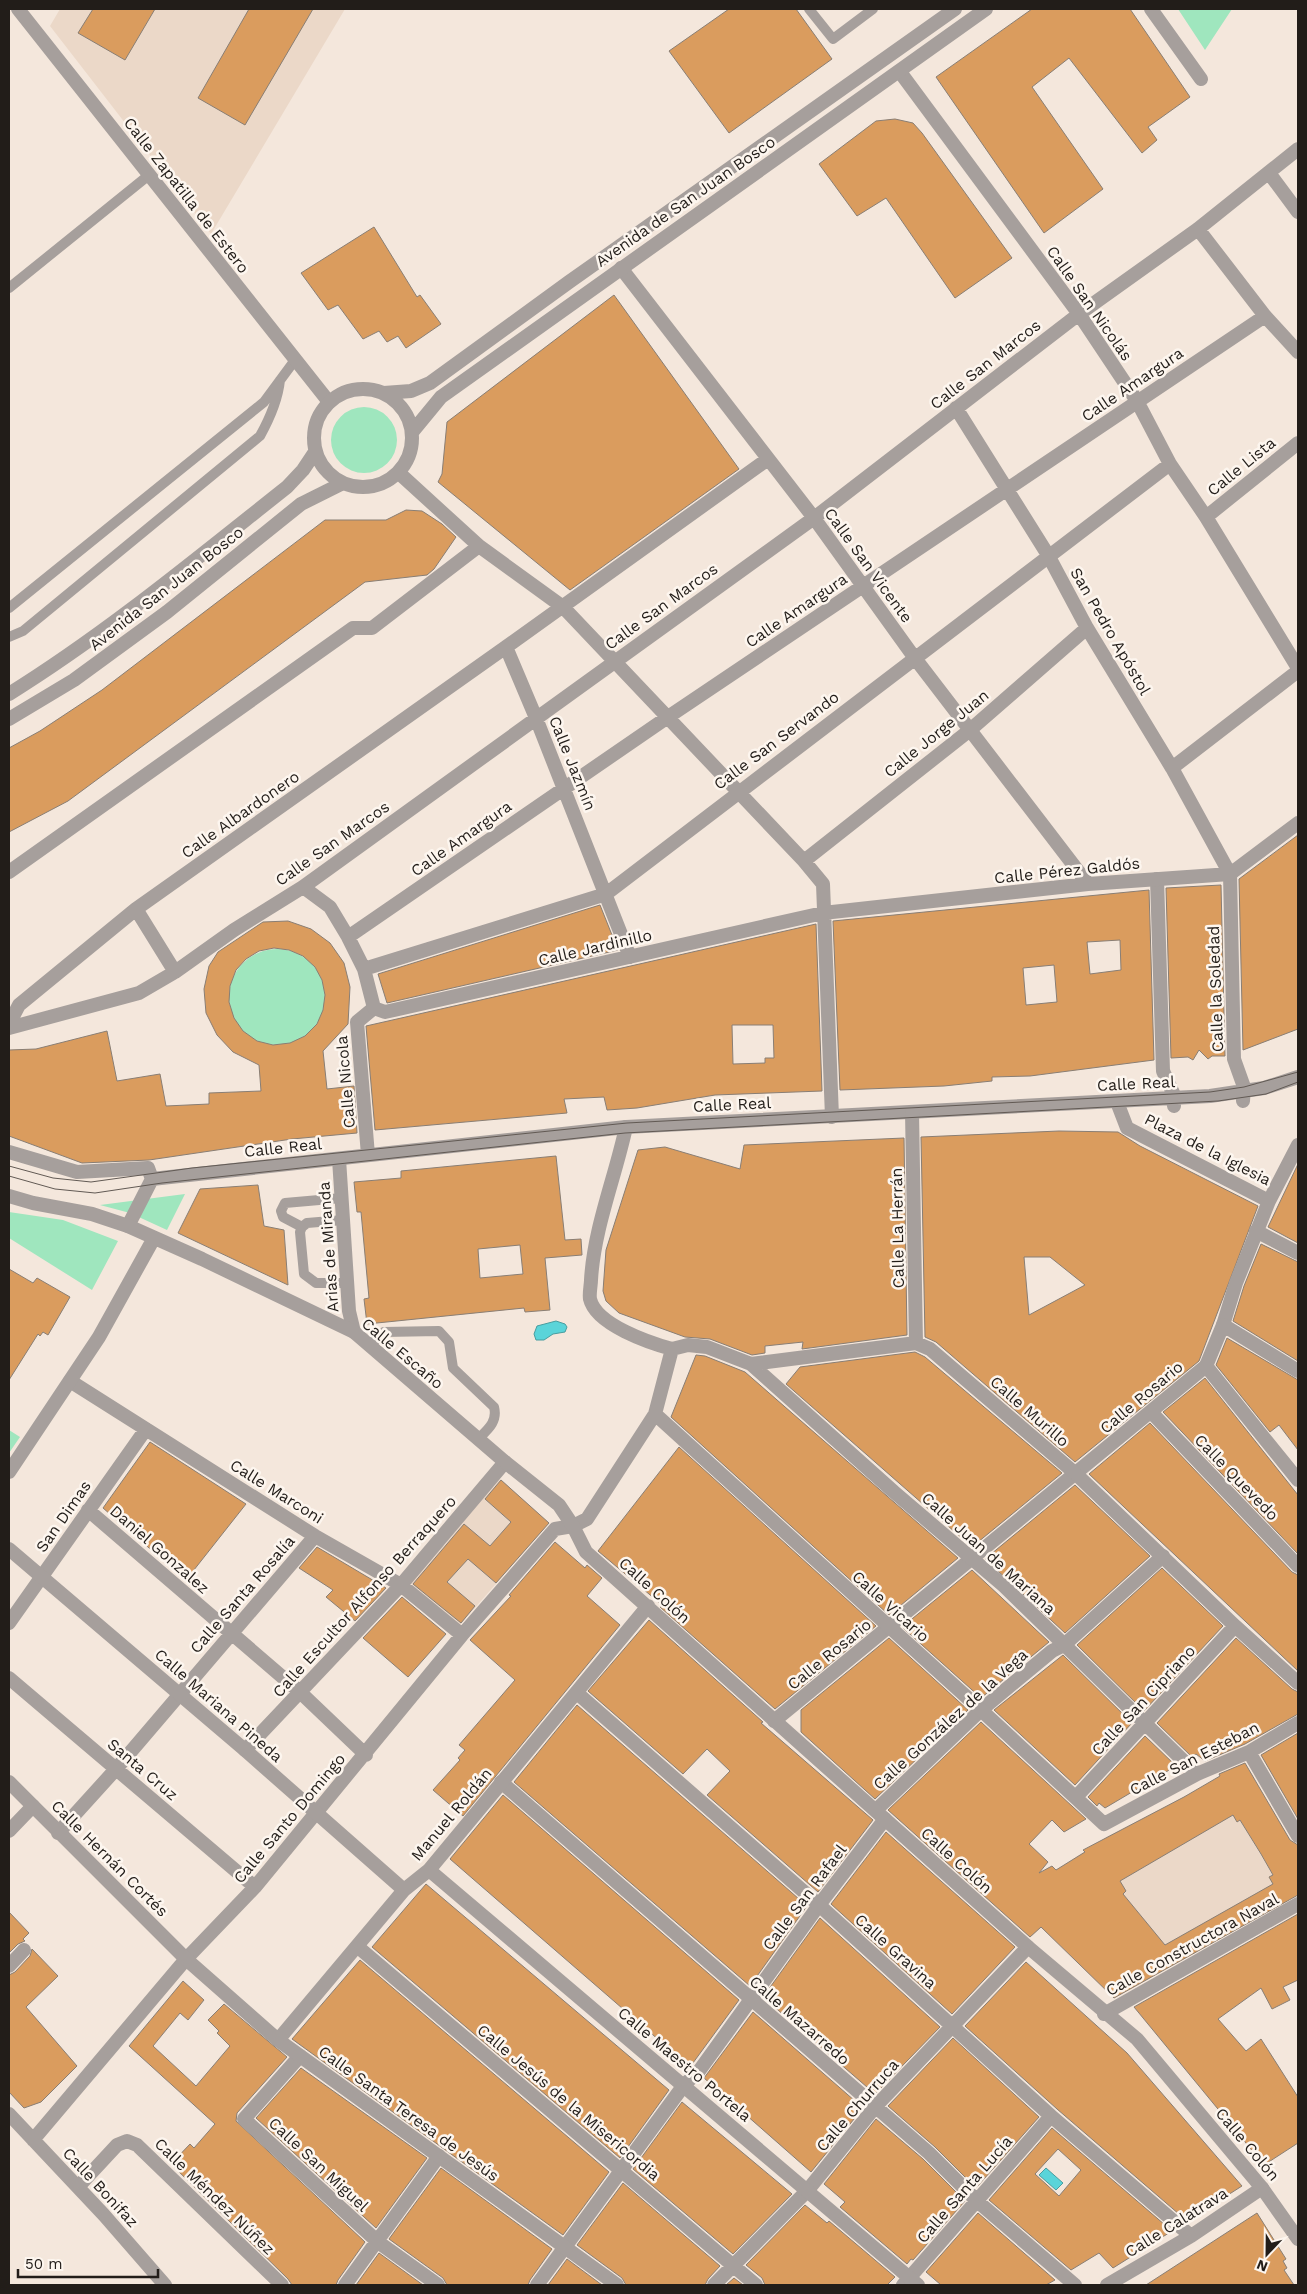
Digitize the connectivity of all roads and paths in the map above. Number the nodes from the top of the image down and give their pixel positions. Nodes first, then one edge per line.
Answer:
1 (18, 9) edge
2 (809, 9) edge
3 (873, 9) edge
4 (956, 9) edge
5 (986, 9) edge
6 (1151, 9) edge
7 (900, 72) junction
8 (1201, 79) dead end
9 (1298, 150) edge
10 (1269, 173) junction
11 (149, 175) junction
12 (1298, 212) edge
13 (1198, 229) junction
14 (620, 268) junction
15 (9, 288) edge
16 (1079, 314) junction
17 (1265, 316) junction
18 (1298, 352) edge
19 (295, 360) junction
20 (280, 380) junction
21 (384, 392) junction
22 (1137, 401) junction
23 (329, 402) junction
24 (956, 408) junction
25 (412, 431) junction
26 (1298, 442) edge
27 (315, 452) junction
28 (768, 459) junction
29 (1170, 464) junction
30 (399, 473) junction
31 (343, 483) junction
32 (1007, 490) junction
33 (1206, 516) junction
34 (814, 518) junction
35 (479, 546) junction
36 (1048, 555) junction
37 (863, 586) junction
38 (563, 607) junction
39 (9, 608) edge
40 (1088, 628) junction
41 (9, 637) edge
42 (506, 647) junction
43 (914, 657) junction
44 (615, 660) junction
45 (1298, 670) edge
46 (9, 694) edge
47 (668, 717) junction
48 (536, 718) junction
49 (9, 719) edge
50 (970, 730) junction
51 (1172, 768) junction
52 (564, 788) junction
53 (737, 792) junction
54 (1298, 823) edge
55 (804, 862) junction
56 (9, 872) edge
57 (1230, 874) junction
58 (1156, 879) junction
59 (1088, 884) junction
60 (303, 887) junction
61 (606, 894) junction
62 (136, 909) junction
63 (823, 913) junction
64 (348, 936) junction
65 (630, 957) junction
66 (364, 970) junction
67 (175, 972) junction
68 (374, 1008) junction
69 (9, 1024) edge
70 (9, 1028) edge
71 (1298, 1077) edge
72 (1243, 1097) junction
73 (1116, 1102) junction
74 (1174, 1103) junction
75 (912, 1112) junction
76 (832, 1117) junction
77 (626, 1127) junction
78 (1298, 1145) edge
79 (9, 1152) edge
80 (368, 1155) junction
81 (339, 1158) junction
82 (152, 1179) junction
83 (9, 1196) edge
84 (342, 1198) junction
85 (1269, 1201) junction
86 (343, 1220) junction
87 (128, 1226) junction
88 (302, 1227) junction
89 (1256, 1231) junction
90 (154, 1238) junction
91 (1298, 1253) edge
92 (348, 1283) junction
93 (1223, 1325) junction
94 (354, 1332) junction
95 (916, 1343) junction
96 (369, 1346) junction
97 (672, 1349) junction
98 (751, 1364) junction
99 (1206, 1366) junction
100 (1298, 1371) edge
101 (70, 1381) junction
102 (1151, 1412) junction
103 (655, 1414) junction
104 (146, 1429) junction
105 (478, 1439) junction
106 (505, 1462) junction
107 (9, 1472) edge
108 (1076, 1474) junction
109 (1298, 1480) edge
110 (88, 1510) junction
111 (575, 1530) junction
112 (316, 1536) junction
113 (9, 1549) edge
114 (1163, 1556) junction
115 (972, 1558) junction
116 (1298, 1566) edge
117 (41, 1577) junction
118 (401, 1585) junction
119 (648, 1606) junction
120 (9, 1623) edge
121 (1235, 1626) junction
122 (889, 1627) junction
123 (231, 1633) junction
124 (462, 1635) junction
125 (1064, 1645) junction
126 (9, 1678) edge
127 (1298, 1683) edge
128 (577, 1693) junction
129 (179, 1694) junction
130 (301, 1694) junction
131 (981, 1710) junction
132 (774, 1721) junction
133 (1146, 1722) junction
134 (1298, 1723) edge
135 (245, 1750) junction
136 (1248, 1752) junction
137 (366, 1754) junction
138 (116, 1769) junction
139 (1197, 1774) junction
140 (9, 1782) edge
141 (502, 1782) junction
142 (1076, 1797) junction
143 (33, 1806) junction
144 (317, 1813) junction
145 (881, 1815) junction
146 (1104, 1824) joint
147 (9, 1831) edge
148 (58, 1833) junction
149 (1298, 1836) edge
150 (429, 1870) junction
151 (255, 1886) junction
152 (404, 1890) junction
153 (1298, 1904) edge
154 (819, 1905) junction
155 (358, 1947) junction
156 (1028, 1947) junction
157 (24, 1950) dead end
158 (186, 1959) junction
159 (9, 1966) edge
160 (750, 1999) junction
161 (1104, 2014) junction
162 (952, 2025) junction
163 (278, 2040) junction
164 (300, 2056) junction
165 (684, 2085) junction
166 (875, 2107) junction
167 (9, 2114) edge
168 (1051, 2116) junction
169 (33, 2140) junction
170 (439, 2156) junction
171 (622, 2170) junction
172 (78, 2187) junction
173 (1262, 2188) junction
174 (807, 2191) junction
175 (977, 2201) junction
176 (1191, 2236) junction
177 (1298, 2240) edge
178 (378, 2242) junction
179 (566, 2247) junction
180 (732, 2265) junction
181 (910, 2283) edge
182 (165, 2285) edge
183 (282, 2285) edge
184 (345, 2285) edge
185 (438, 2285) edge
186 (537, 2285) edge
187 (617, 2285) edge
188 (714, 2285) edge
189 (756, 2285) edge
190 (1076, 2285) edge
191 (1107, 2285) edge

1 - 11 street, Calle Zapatilla de Estero
2 - 3 lane
4 - 21 street, Avenida de San Juan Bosco
5 - 7 street, Avenida de San Juan Bosco
6 - 8 street
7 - 14 street, Avenida de San Juan Bosco
7 - 16 street, Calle San Nicolás
9 - 10 street, Calle San Marcos
10 - 12 street
10 - 13 street, Calle San Marcos
11 - 15 lane
11 - 19 street, Calle Zapatilla de Estero
13 - 16 street, Calle San Marcos
13 - 17 street
14 - 25 street, Avenida de San Juan Bosco
14 - 28 street, Calle San Vicente
16 - 22 street, Calle San Nicolás
16 - 24 street, Calle San Marcos
17 - 18 street
17 - 22 street, Calle Amargura
19 - 20 lane
19 - 23 street, Calle Zapatilla de Estero
20 - 39 lane
20 - 41 lane
21 - 23 street
21 - 25 street
22 - 29 street, Calle San Nicolás
22 - 32 street, Calle Amargura
23 - 27 street
24 - 32 street, San Pedro Apóstol
24 - 34 street, Calle San Marcos
25 - 30 street
26 - 33 street, Calle Lista
27 - 31 street
27 - 46 street, Avenida San Juan Bosco
28 - 34 street, Calle San Vicente
28 - 38 street
29 - 33 street, Calle San Nicolás
29 - 36 street, Calle San Servando
30 - 31 street
30 - 35 street
31 - 49 street, Avenida San Juan Bosco
32 - 36 street, San Pedro Apóstol
32 - 37 street, Calle Amargura
33 - 45 street, Calle San Nicolás
34 - 37 street, Calle San Vicente
34 - 44 street, Calle San Marcos
35 - 38 street
35 - 56 street
36 - 40 street, San Pedro Apóstol
36 - 43 street, Calle San Servando
37 - 43 street, Calle San Vicente
37 - 47 street, Calle Amargura
38 - 42 street
38 - 44 street
40 - 50 street, Calle Jorge Juan
40 - 51 street, San Pedro Apóstol
42 - 48 street, Calle Jazmín
42 - 62 street, Calle Albardonero
43 - 50 street, Calle San Vicente
43 - 53 street, Calle San Servando
44 - 47 street
44 - 48 street, Calle San Marcos
45 - 51 street
47 - 52 street, Calle Amargura
47 - 53 street
48 - 52 street, Calle Jazmín
48 - 60 street, Calle San Marcos
50 - 55 street, Calle Jorge Juan
50 - 59 street, Calle San Vicente
51 - 57 street, San Pedro Apóstol
52 - 61 street, Calle Jazmín
52 - 64 street, Calle Amargura
53 - 55 street
53 - 61 street, Calle San Servando
54 - 57 street
55 - 63 street
57 - 58 street, Calle Pérez Galdós
57 - 72 street, Calle la Soledad
58 - 59 street, Calle Pérez Galdós
58 - 74 street
59 - 63 street, Calle Pérez Galdós
60 - 64 street
60 - 67 street, Calle San Marcos
61 - 65 street, Calle Jazmín
61 - 66 street, Calle San Servando
62 - 67 street
62 - 69 street, Calle Albardonero
63 - 65 street, Calle Jardinillo
63 - 76 street
64 - 66 street
65 - 68 street, Calle Jardinillo
66 - 68 street
67 - 70 street, Calle San Marcos
68 - 80 street, Calle Nicola
71 - 72 street, Calle Real
72 - 74 street, Calle Real
73 - 74 street, Calle Real
73 - 75 street, Calle Real
73 - 85 street, Plaza de la Iglesia
75 - 76 street, Calle Real
75 - 95 street, Calle La Herrán
76 - 77 street, Calle Real
77 - 80 street, Calle Real
77 - 97 street
78 - 85 street, Plaza de la Iglesia
79 - 82 street
80 - 81 street, Calle Real
81 - 82 street, Calle Real
81 - 84 street, Arias de Miranda
82 - 87 street
83 - 87 street, Calle Escaño
84 - 86 street, Arias de Miranda
84 - 88 lane
85 - 89 street
86 - 88 lane
86 - 92 street, Arias de Miranda
87 - 90 street, Calle Escaño
88 - 92 lane
89 - 91 street
89 - 93 street
90 - 94 street, Calle Escaño
90 - 101 street
92 - 94 street, Arias de Miranda
93 - 99 street
93 - 100 street
94 - 96 street, Calle Escaño
95 - 98 street
95 - 108 street, Calle Murillo
96 - 105 street, Calle Escaño
96 - 105 lane
97 - 98 street
97 - 103 street, Calle Santo Domingo
98 - 115 street, Calle Juan de Mariana
99 - 102 street, Calle Rosario
99 - 109 street
101 - 104 street, Calle Marconi
101 - 107 street
102 - 108 street, Calle Rosario
102 - 116 street, Calle Quevedo
103 - 111 street, Calle Santo Domingo
103 - 122 street, Calle Vicario
104 - 110 street, San Dimas
104 - 112 street, Calle Marconi
105 - 106 street, Calle Escaño
106 - 111 street, Calle Escaño
106 - 118 street, Calle Escultor Alfonso Berraquero
108 - 114 street, Calle Murillo
108 - 115 street, Calle Rosario
110 - 117 street, San Dimas
110 - 123 street, Daniel Gonzalez
111 - 119 street, Calle Colón
111 - 124 street, Calle Santo Domingo
112 - 118 street, Calle Marconi
112 - 123 street, Calle Santa Rosalía
113 - 117 street, Calle Mariana Pineda
114 - 121 street, Calle Murillo
114 - 125 street, Calle González de la Vega
115 - 122 street, Calle Rosario
115 - 125 street, Calle Juan de Mariana
117 - 120 street, San Dimas
117 - 129 street, Calle Mariana Pineda
118 - 124 street, Calle Marconi
118 - 130 street, Calle Escultor Alfonso Berraquero
119 - 128 street, Manuel Roldán
119 - 132 street, Calle Colón
121 - 127 street, Calle Murillo
121 - 133 street, Calle San Cipriano
122 - 131 street, Calle Vicario
122 - 132 street, Calle Rosario
123 - 129 street, Calle Santa Rosalía
123 - 130 street, Daniel Gonzalez
124 - 137 street, Calle Santo Domingo
125 - 131 street, Calle González de la Vega
125 - 133 street, Calle Juan de Mariana
126 - 138 street, Santa Cruz
128 - 141 street, Manuel Roldán
128 - 154 street, Calle Gravina
129 - 135 street, Calle Mariana Pineda
129 - 138 street, Calle Santa Rosalía
130 - 135 street, Calle Escultor Alfonso Berraquero
130 - 137 street, Daniel Gonzalez
131 - 142 street, Calle Vicario
131 - 145 street, Calle González de la Vega
132 - 145 street, Calle Colón
133 - 139 street, Calle Juan de Mariana
133 - 142 street, Calle San Cipriano
134 - 136 street, Calle San Esteban
135 - 144 street, Calle Mariana Pineda
136 - 139 street, Calle San Esteban
136 - 149 street
137 - 144 street, Calle Santo Domingo
138 - 148 street, Calle Santa Rosalía
138 - 151 street, Santa Cruz
139 - 146 street, Calle San Esteban
140 - 143 street, Calle Hernán Cortés
141 - 150 street, Manuel Roldán
141 - 160 street, Calle Mazarredo
142 - 146 street, Calle Vicario
143 - 147 street
143 - 148 street, Calle Hernán Cortés
144 - 151 street, Calle Santo Domingo
144 - 152 street, Calle Mariana Pineda
145 - 154 street, Calle San Rafael
145 - 156 street, Calle Colón
148 - 158 street, Calle Hernán Cortés
150 - 152 street, Manuel Roldán
150 - 165 street, Calle Maestro Portela
151 - 158 street, Calle Santo Domingo
152 - 155 street, Manuel Roldán
153 - 161 street, Calle Constructora Naval
154 - 160 street, Calle San Rafael
154 - 162 street, Calle Gravina
155 - 163 street, Manuel Roldán
155 - 171 street, Calle Jesús de la Misericordia
156 - 161 street, Calle Colón
156 - 162 street, Calle Churruca
157 - 159 street
158 - 163 street, Calle Santa Teresa de Jesús
158 - 169 street, Calle Santo Domingo
160 - 165 street, Calle San Rafael
160 - 166 street, Calle Mazarredo
161 - 173 street, Calle Colón
162 - 166 street, Calle Churruca
162 - 168 street, Calle Gravina
163 - 164 street, Calle Santa Teresa de Jesús
164 - 170 street, Calle Santa Teresa de Jesús
164 - 178 street, Calle San Miguel
165 - 171 street, Calle San Rafael
165 - 174 street, Calle Maestro Portela
166 - 174 street, Calle Churruca
166 - 175 street, Calle Mazarredo
167 - 169 street, Calle Bonifaz
168 - 175 street, Calle Santa Lucía
168 - 176 street, Calle Gravina
169 - 172 street, Calle Bonifaz
170 - 178 street
170 - 179 street, Calle Santa Teresa de Jesús
171 - 179 street, Calle San Rafael
171 - 180 street, Calle Jesús de la Misericordia
172 - 182 street, Calle Bonifaz
172 - 183 street, Calle Méndez Núñez
173 - 176 street, Calle Calatrava
173 - 177 street, Calle Colón
174 - 180 street, Calle Churruca
174 - 181 street, Calle Maestro Portela
175 - 181 street, Calle Santa Lucía
175 - 190 street, Calle Mazarredo
176 - 191 street, Calle Calatrava
178 - 184 street
178 - 185 street, Calle San Miguel
179 - 186 street, Calle San Rafael
179 - 187 street, Calle Santa Teresa de Jesús
180 - 188 street, Calle Churruca
180 - 189 street, Calle Jesús de la Misericordia

